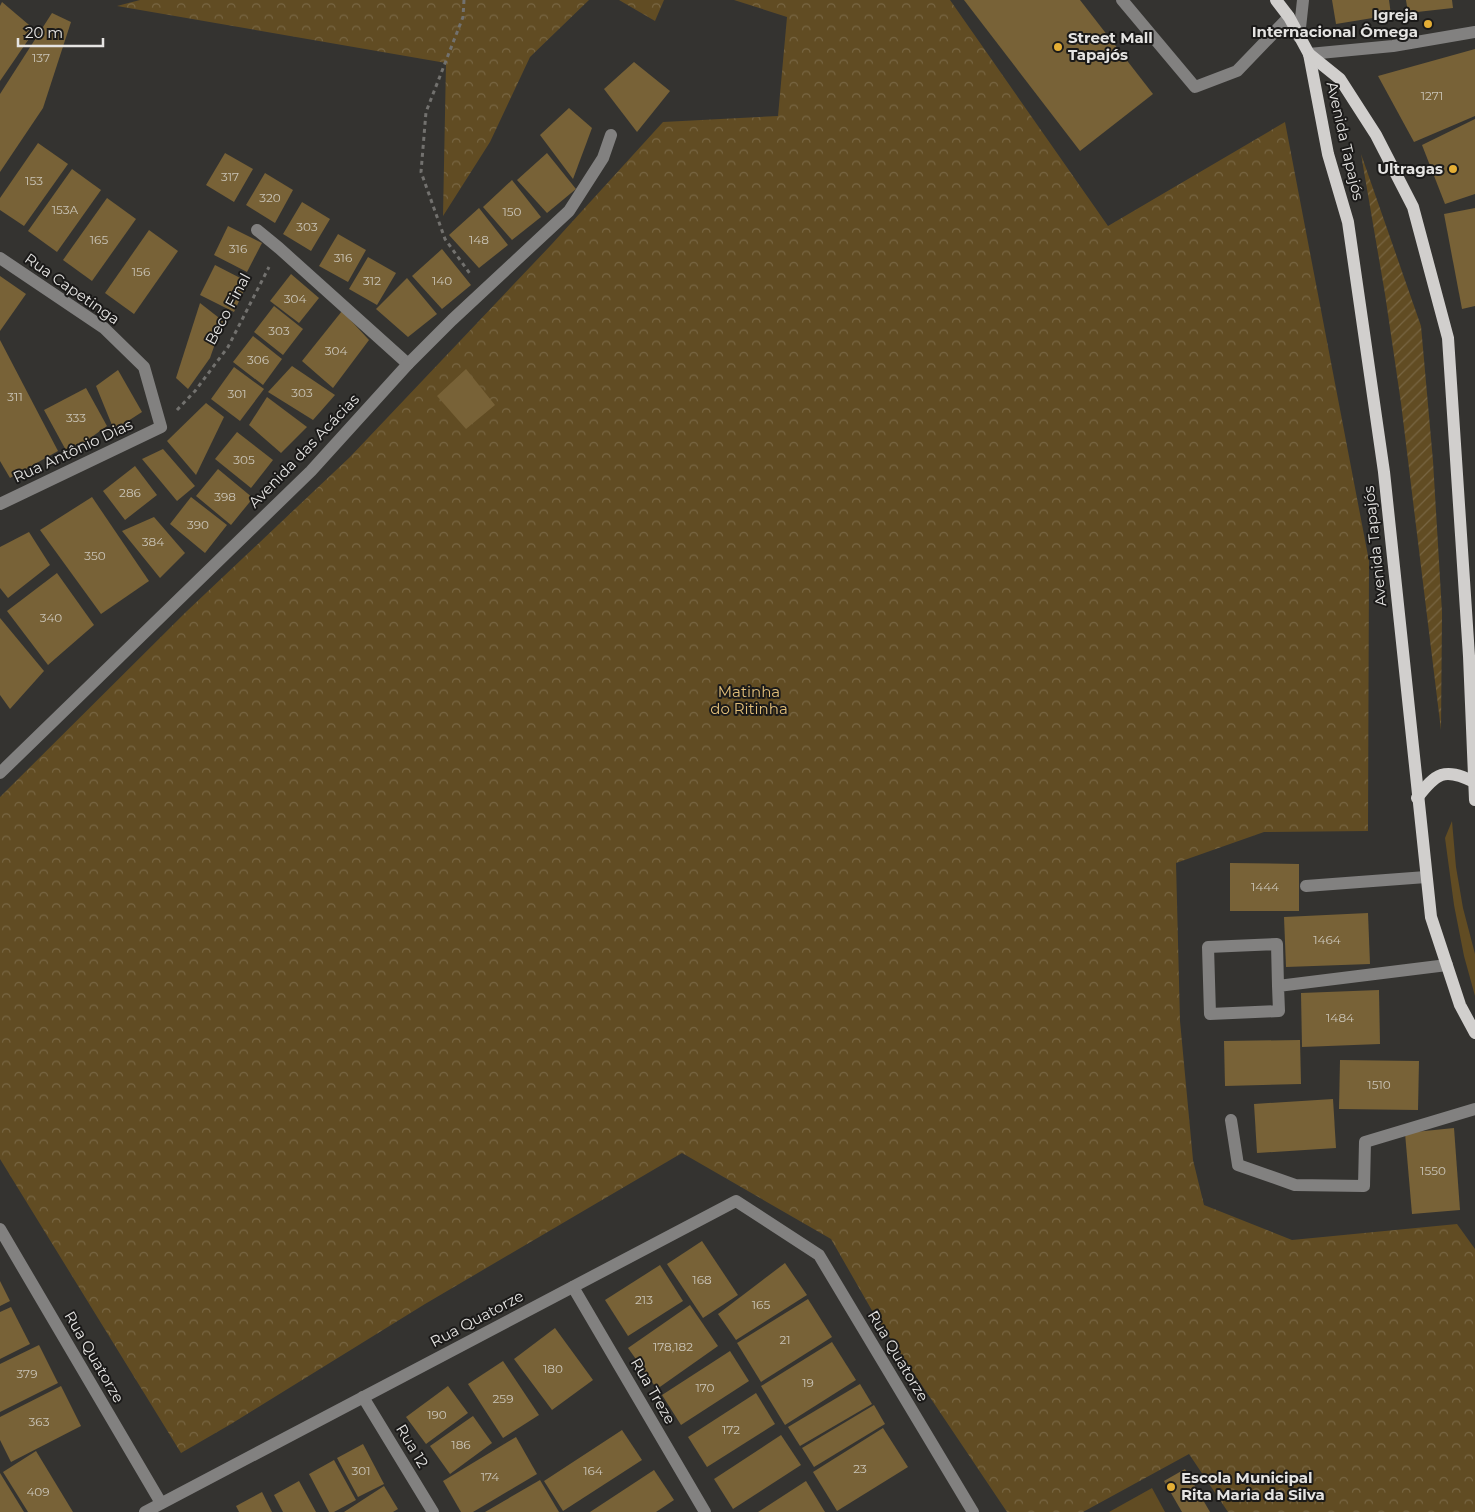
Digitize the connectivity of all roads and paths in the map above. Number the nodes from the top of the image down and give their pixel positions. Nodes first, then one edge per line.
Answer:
1 (464, 0) edge
2 (1122, 0) edge
3 (1276, 0) edge
4 (1304, 0) edge
5 (1288, 17) junction
6 (1475, 32) edge
7 (1300, 37) junction
8 (1309, 54) junction
9 (611, 135) dead end
10 (257, 230) dead end
11 (279, 248) junction
12 (0, 258) edge
13 (483, 291) junction
14 (408, 364) junction
15 (161, 427) junction
16 (0, 504) edge
17 (0, 773) edge
18 (1474, 782) junction
19 (1417, 798) junction
20 (1475, 800) edge
21 (1426, 877) junction
22 (1306, 886) dead end
23 (1447, 965) junction
24 (1278, 986) junction
25 (1475, 1033) edge
26 (1475, 1109) edge
27 (1231, 1120) dead end
28 (0, 1229) edge
29 (573, 1287) junction
30 (363, 1397) junction
31 (161, 1503) junction
32 (145, 1512) edge
33 (433, 1512) edge
34 (705, 1512) edge
35 (973, 1512) edge

1 - 13 path
2 - 5 street
3 - 5 main road, Avenida Tapajós
4 - 7 street
5 - 7 main road, Avenida Tapajós
6 - 8 street
7 - 8 main road, Avenida Tapajós
8 - 18 main road, Avenida Tapajós
8 - 19 main road, Avenida Tapajós
9 - 13 street, Avenida das Acácias
10 - 11 street
11 - 14 street
11 - 15 path, Beco Final
12 - 15 street, Rua Capetinga
13 - 14 street, Avenida das Acácias
14 - 17 street, Avenida das Acácias
15 - 16 street, Rua Antônio Dias
18 - 19 main road
18 - 20 main road, Avenida Tapajós
19 - 21 main road, Avenida Tapajós
21 - 22 street
21 - 23 main road, Avenida Tapajós
23 - 24 street
23 - 25 main road, Avenida Tapajós
24 - 24 street
26 - 27 street
28 - 31 street, Rua Quatorze
29 - 30 street, Rua Quatorze
29 - 34 street, Rua Treze
29 - 35 street, Rua Quatorze
30 - 31 street, Rua Quatorze
30 - 33 street, Rua 12
31 - 32 street

